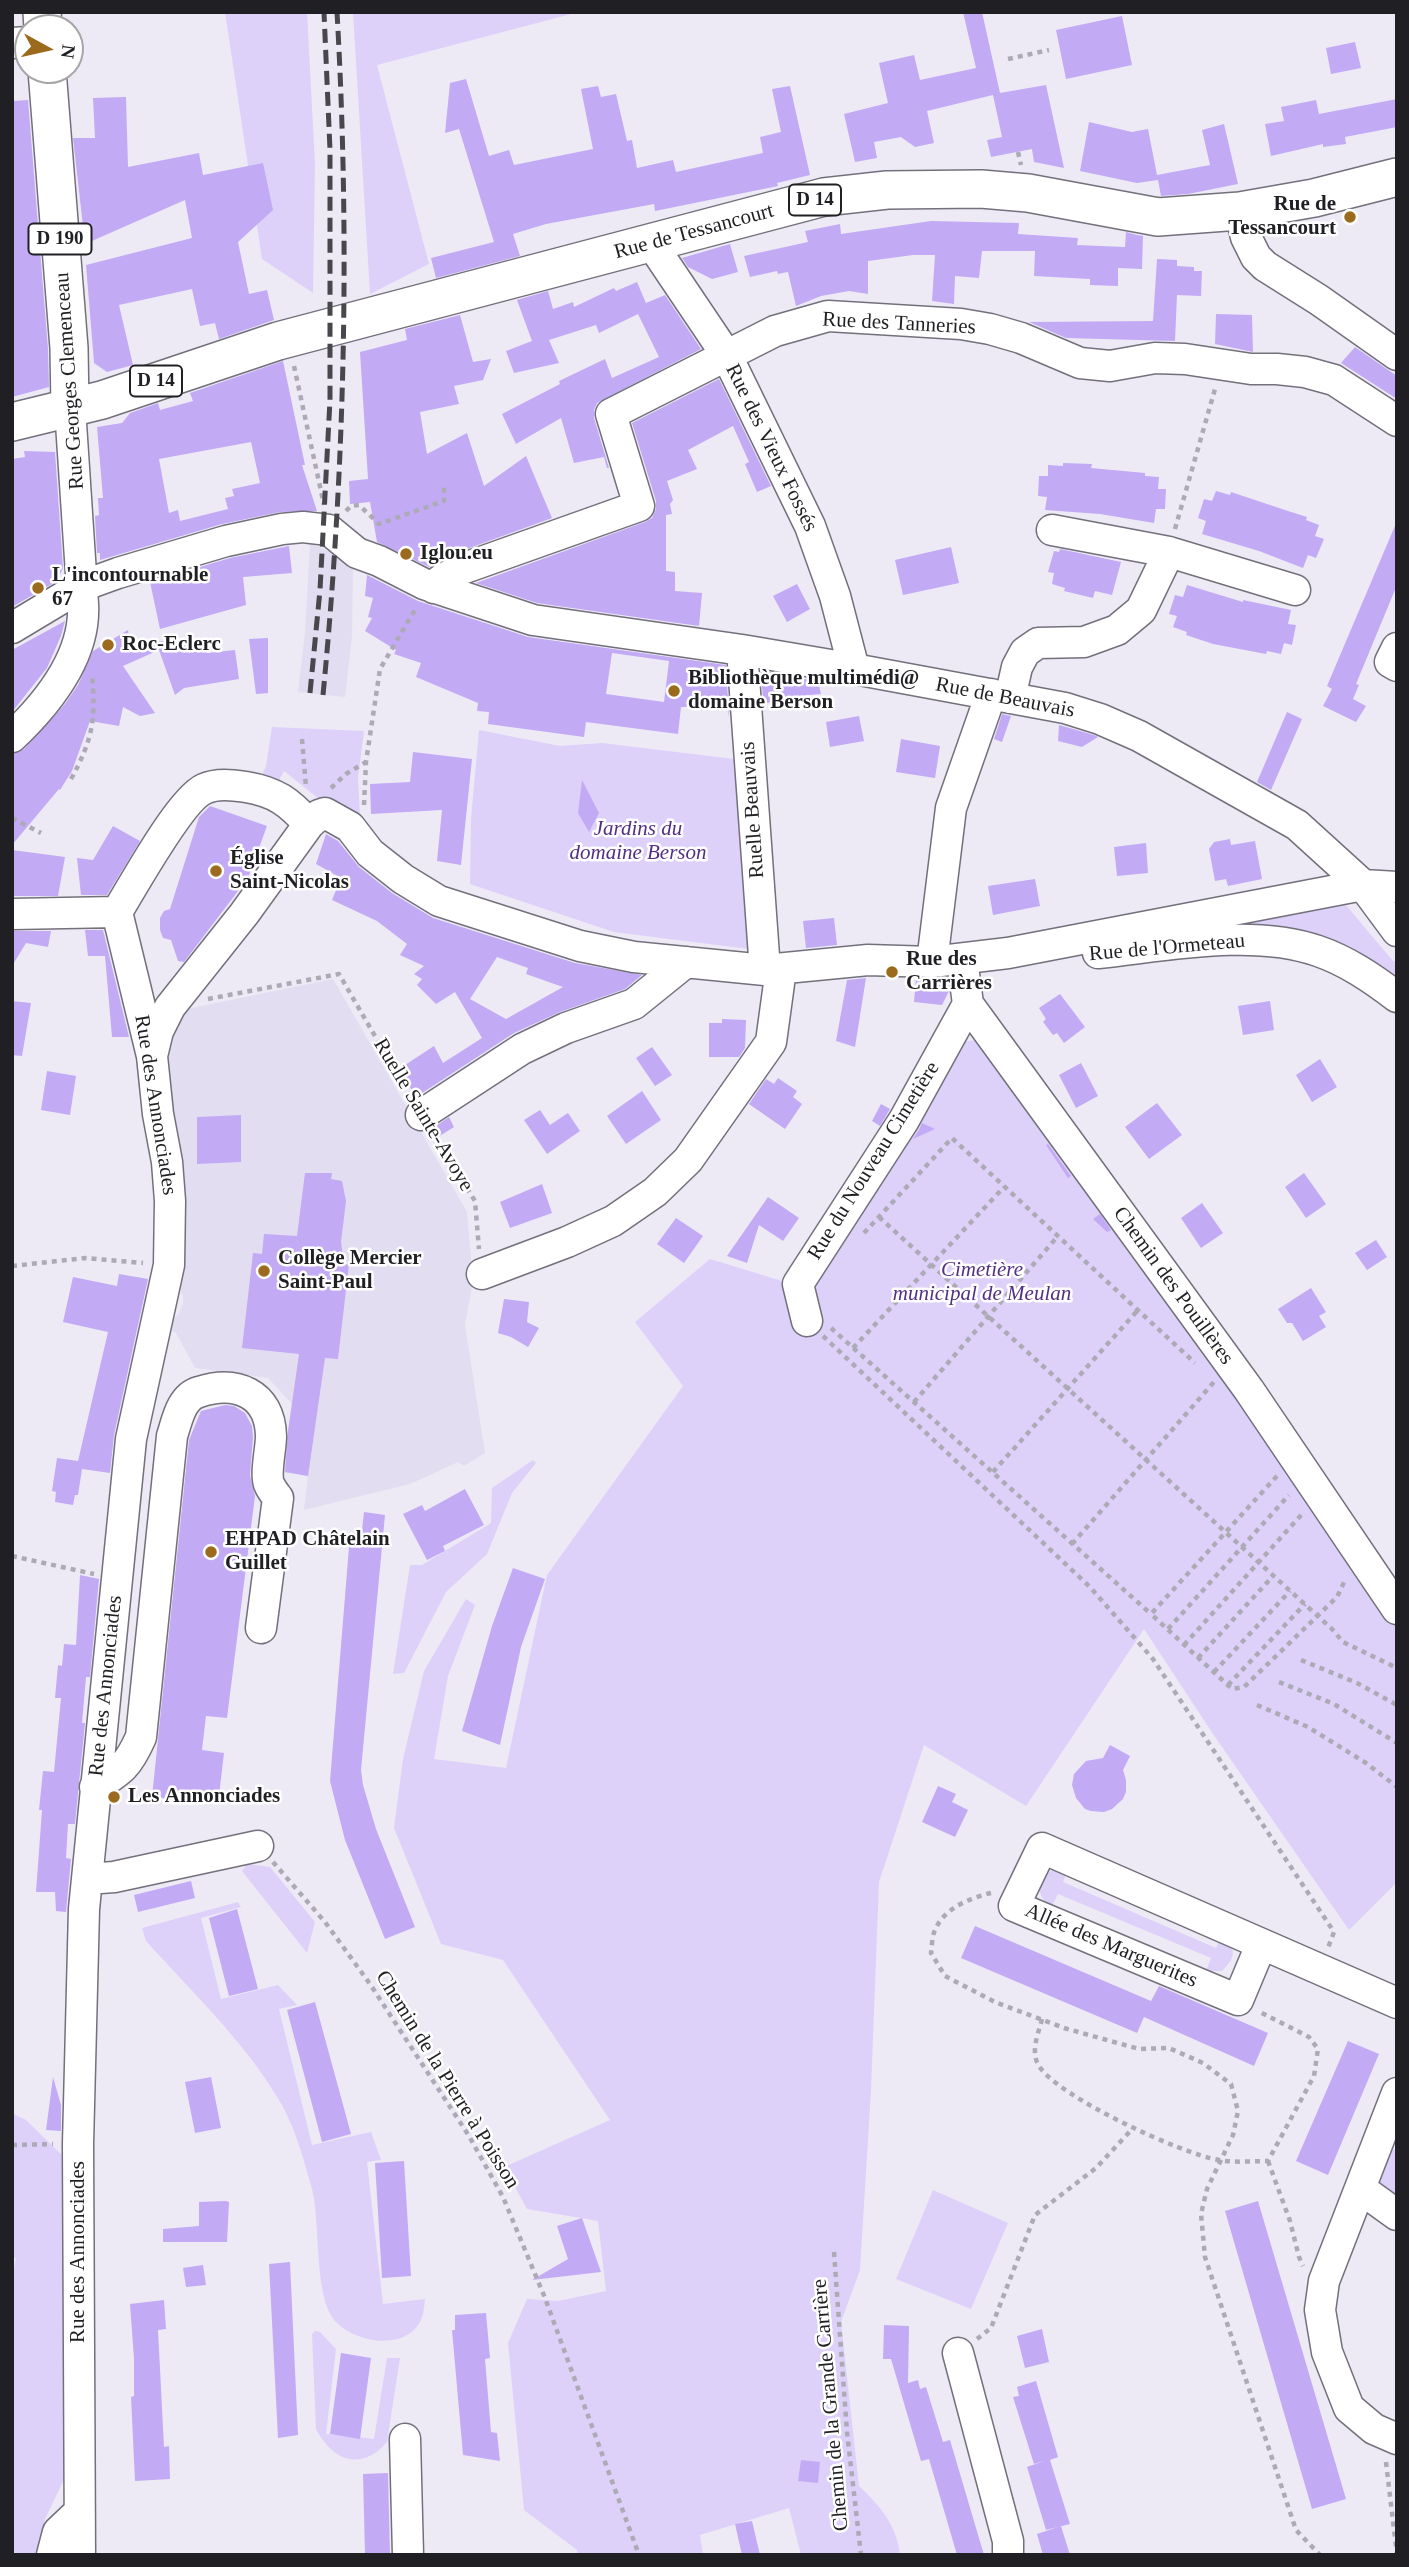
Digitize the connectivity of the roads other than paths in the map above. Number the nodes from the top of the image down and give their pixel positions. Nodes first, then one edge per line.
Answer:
1 (48, 84) edge
2 (1397, 177) edge
3 (1240, 211) junction
4 (651, 243) junction
5 (1397, 355) edge
6 (727, 356) junction
7 (70, 408) junction
8 (1397, 421) edge
9 (12, 422) edge
10 (1052, 530) dead end
11 (1169, 552) junction
12 (431, 587) junction
13 (1295, 590) dead end
14 (73, 592) junction
15 (12, 628) edge
16 (1397, 648) edge
17 (742, 650) junction
18 (1397, 666) edge
19 (854, 669) junction
20 (1001, 696) junction
21 (12, 737) edge
22 (319, 810) junction
23 (1363, 885) junction
24 (1397, 887) edge
25 (117, 912) junction
26 (12, 914) edge
27 (1397, 931) edge
28 (1007, 953) junction
29 (962, 959) junction
30 (686, 962) junction
31 (932, 962) junction
32 (773, 970) junction
33 (1397, 997) edge
34 (968, 1004) junction
35 (152, 1056) junction
36 (421, 1115) road end
37 (482, 1274) road end
38 (816, 1321) road end
39 (1397, 1609) edge
40 (261, 1628) dead end
41 (95, 1787) junction
42 (258, 1846) road end
43 (87, 1879) junction
44 (1261, 1945) junction
45 (1397, 2003) edge
46 (1397, 2093) edge
47 (1392, 2125) edge
48 (1361, 2189) junction
49 (1397, 2215) edge
50 (958, 2353) road end
51 (1390, 2437) edge
52 (405, 2439) dead end
53 (78, 2513) junction
54 (52, 2555) edge
55 (79, 2555) edge
56 (408, 2555) edge
57 (1008, 2555) edge

1 - 7 main road, Rue Georges Clemenceau / D 190
2 - 3 main road, D 14
3 - 4 main road, Rue de Tessancourt / D 14
3 - 5 street
4 - 6 street, Rue des Vieux Fossés
4 - 7 main road, Rue de Tessancourt / D 14
6 - 8 street, Rue des Tanneries
6 - 12 street, Rue des Tanneries
6 - 19 street, Rue des Vieux Fossés
7 - 9 main road, D 14
7 - 14 street, Rue Georges Clemenceau / D 190
10 - 11 street
11 - 13 street
11 - 20 street
12 - 14 street, Rue de Beauvais
12 - 17 street, Rue de Beauvais
14 - 15 street
14 - 21 street, Rue Georges Clemenceau
16 - 18 street
17 - 19 street, Rue de Beauvais
17 - 32 street, Ruelle Beauvais
19 - 20 street, Rue de Beauvais
20 - 23 street, Rue de Beauvais
20 - 31 street
22 - 25 street
22 - 30 street
22 - 35 street
23 - 24 street
23 - 27 street, Rue de Beauvais
23 - 28 street
25 - 26 street
25 - 35 street, Rue des Annonciades
28 - 29 street
28 - 33 street, Rue de l'Ormeteau
29 - 31 street
29 - 34 street, Chemin des Pouillères
30 - 32 street
30 - 36 street
31 - 32 street
32 - 37 street
34 - 38 street, Rue du Nouveau Cimetière
34 - 39 street, Chemin des Pouillères
35 - 41 street, Rue des Annonciades
40 - 41 street
41 - 43 street, Rue des Annonciades
42 - 43 street
43 - 53 street, Rue des Annonciades
44 - 44 street, Allée des Marguerites
44 - 45 street, Allée des Marguerites
46 - 47 street
47 - 48 street
48 - 49 street
48 - 51 street
50 - 57 street
52 - 56 street
53 - 54 street
53 - 55 street, Rue des Annonciades

